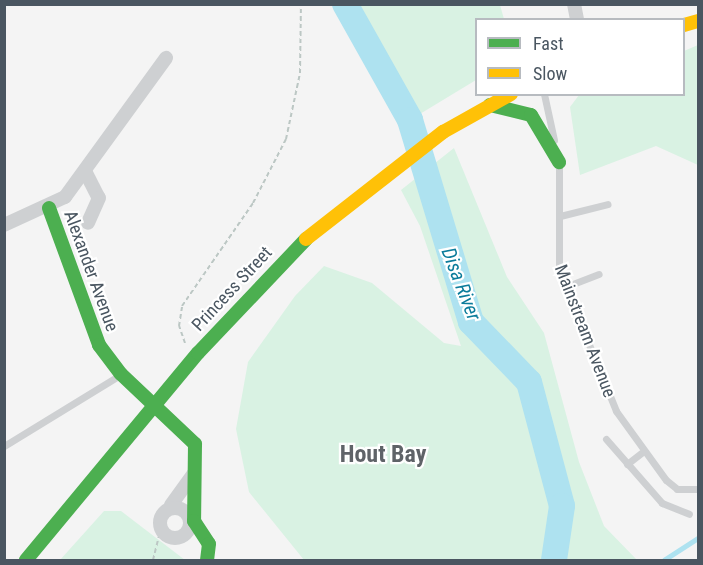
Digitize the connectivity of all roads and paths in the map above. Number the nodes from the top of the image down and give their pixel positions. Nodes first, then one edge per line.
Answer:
1 (301, 4) edge
2 (166, 58) dead end
3 (507, 96) edge
4 (544, 96) edge
5 (490, 105) junction
6 (559, 162) junction
7 (86, 173) junction
8 (608, 204) dead end
9 (49, 208) junction
10 (560, 216) junction
11 (88, 223) dead end
12 (4, 225) edge
13 (599, 274) dead end
14 (565, 287) junction
15 (185, 343) dead end
16 (121, 374) junction
17 (155, 406) junction
18 (606, 439) dead end
19 (4, 446) edge
20 (641, 453) junction
21 (627, 464) junction
22 (194, 473) junction
23 (699, 489) edge
24 (171, 505) junction
25 (689, 514) dead end
26 (194, 521) junction
27 (161, 529) junction
28 (26, 561) edge
29 (153, 561) edge
30 (207, 561) edge

1 - 15 path
2 - 7 street
3 - 5 street, Princess Street
4 - 6 lane, Mainstream Avenue
5 - 6 street
5 - 17 street, Princess Street
6 - 10 lane, Mainstream Avenue
7 - 9 street
7 - 11 street
8 - 10 lane
9 - 12 street
9 - 16 street, Alexander Avenue
10 - 14 lane, Mainstream Avenue
13 - 14 lane
14 - 20 lane, Mainstream Avenue
16 - 17 street, Alexander Avenue
16 - 19 lane
17 - 22 street, Alexander Avenue
17 - 28 street, Princess Street
18 - 21 lane
20 - 21 lane
20 - 23 lane, Mainstream Avenue
21 - 25 lane
22 - 24 street
22 - 26 street, Alexander Avenue
24 - 26 street
24 - 27 street
26 - 27 street
26 - 30 street
27 - 29 path

